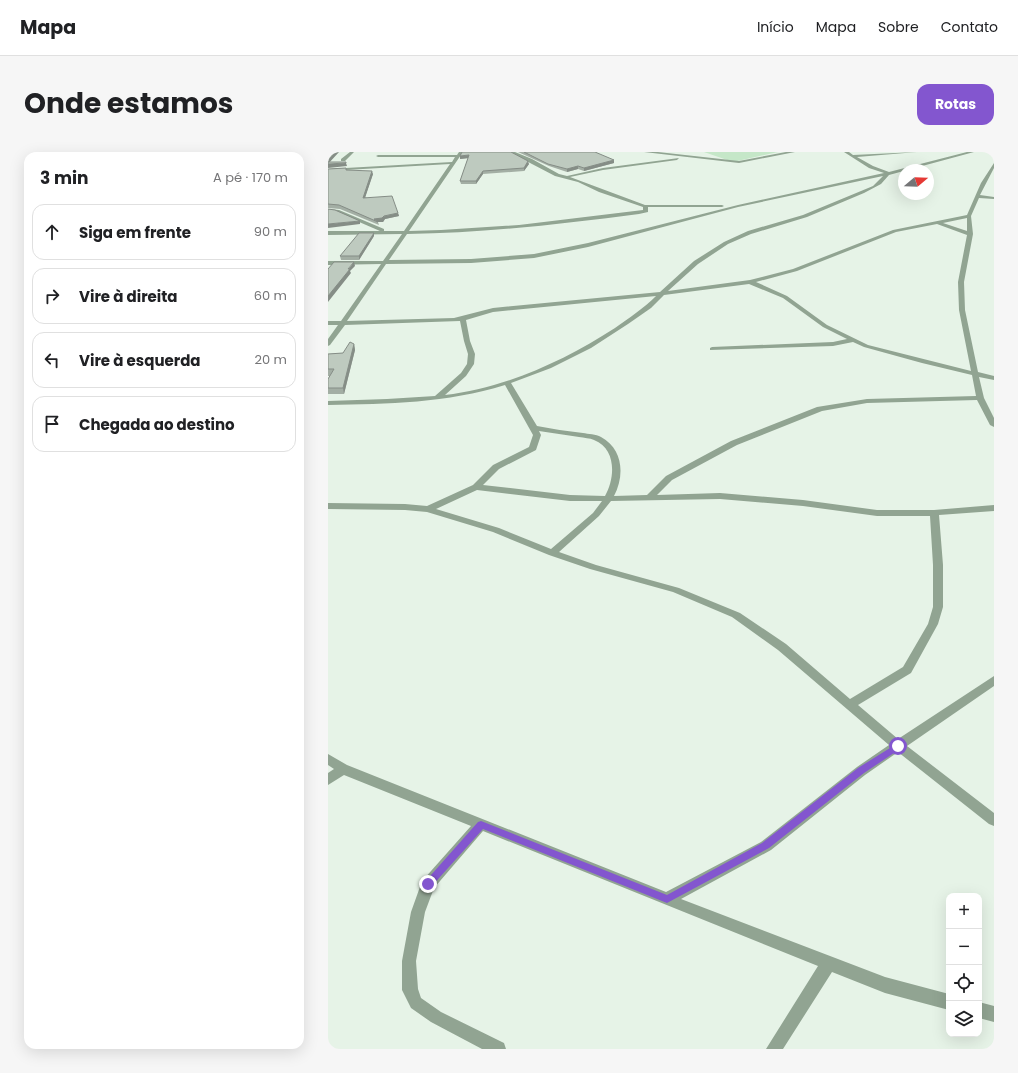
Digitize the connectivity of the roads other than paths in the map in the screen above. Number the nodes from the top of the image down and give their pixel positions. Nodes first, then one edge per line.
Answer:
1 (352, 152) edge
2 (511, 152) edge
3 (646, 152) edge
4 (793, 152) edge
5 (846, 152) edge
6 (915, 152) edge
7 (959, 152) edge
8 (970, 152) edge
9 (876, 153) edge
10 (459, 154) edge
11 (378, 156) dead end
12 (852, 156) junction
13 (693, 157) junction
14 (342, 160) edge
15 (453, 163) junction
16 (994, 164) edge
17 (328, 170) edge
18 (888, 174) junction
19 (563, 177) junction
20 (977, 196) junction
21 (994, 198) edge
22 (644, 206) junction
23 (738, 206) junction
24 (328, 210) edge
25 (969, 216) junction
26 (936, 222) junction
27 (386, 232) junction
28 (406, 232) junction
29 (328, 233) edge
30 (970, 234) junction
31 (385, 262) junction
32 (328, 263) edge
33 (750, 282) junction
34 (661, 294) junction
35 (462, 320) junction
36 (328, 322) edge
37 (343, 322) junction
38 (853, 340) junction
39 (328, 344) edge
40 (712, 349) dead end
41 (975, 374) junction
42 (994, 378) edge
43 (507, 382) junction
44 (438, 397) junction
45 (980, 398) junction
46 (328, 403) edge
47 (994, 424) edge
48 (534, 428) junction
49 (476, 487) junction
50 (650, 497) junction
51 (608, 498) junction
52 (328, 506) edge
53 (994, 508) edge
54 (428, 509) junction
55 (934, 513) junction
56 (552, 553) junction
57 (994, 680) edge
58 (849, 705) junction
59 (898, 746) junction
60 (328, 759) edge
61 (342, 769) junction
62 (328, 780) edge
63 (994, 820) edge
64 (481, 824) junction
65 (667, 899) junction
66 (829, 963) junction
67 (946, 1001) edge
68 (982, 1011) edge
69 (994, 1014) edge
70 (498, 1049) edge
71 (774, 1049) edge

1 - 14 street
2 - 19 street
3 - 13 street
4 - 13 street
5 - 12 street
6 - 9 street
7 - 8 street
8 - 18 street
9 - 12 street
10 - 11 street
10 - 15 street
12 - 18 street
13 - 19 street
15 - 17 street
15 - 28 street
16 - 20 street
18 - 23 street
18 - 34 street
19 - 22 street
20 - 21 street
20 - 25 street
22 - 23 street
22 - 28 street
23 - 31 street
24 - 27 street
25 - 26 street
25 - 30 street
26 - 30 street
26 - 33 street
27 - 28 street
27 - 29 street
28 - 31 street
30 - 41 street
31 - 32 street
31 - 37 street
33 - 34 street
33 - 38 street
34 - 35 street
34 - 43 street
35 - 37 street
35 - 44 street
36 - 37 street
37 - 39 street
38 - 40 street
38 - 41 street
41 - 42 street
41 - 45 street
43 - 44 street
43 - 48 street
44 - 46 street
45 - 47 street
45 - 50 street
48 - 49 street
48 - 51 street
49 - 51 street
49 - 54 street
50 - 51 street
50 - 55 street
51 - 56 street
52 - 54 street
53 - 55 street
54 - 56 street
55 - 58 street
56 - 58 street
57 - 59 street
58 - 59 street
59 - 63 street
59 - 65 street
60 - 61 street
61 - 62 street
61 - 64 street
64 - 65 street
64 - 70 street
65 - 66 street
66 - 67 street
66 - 71 street
68 - 69 street

